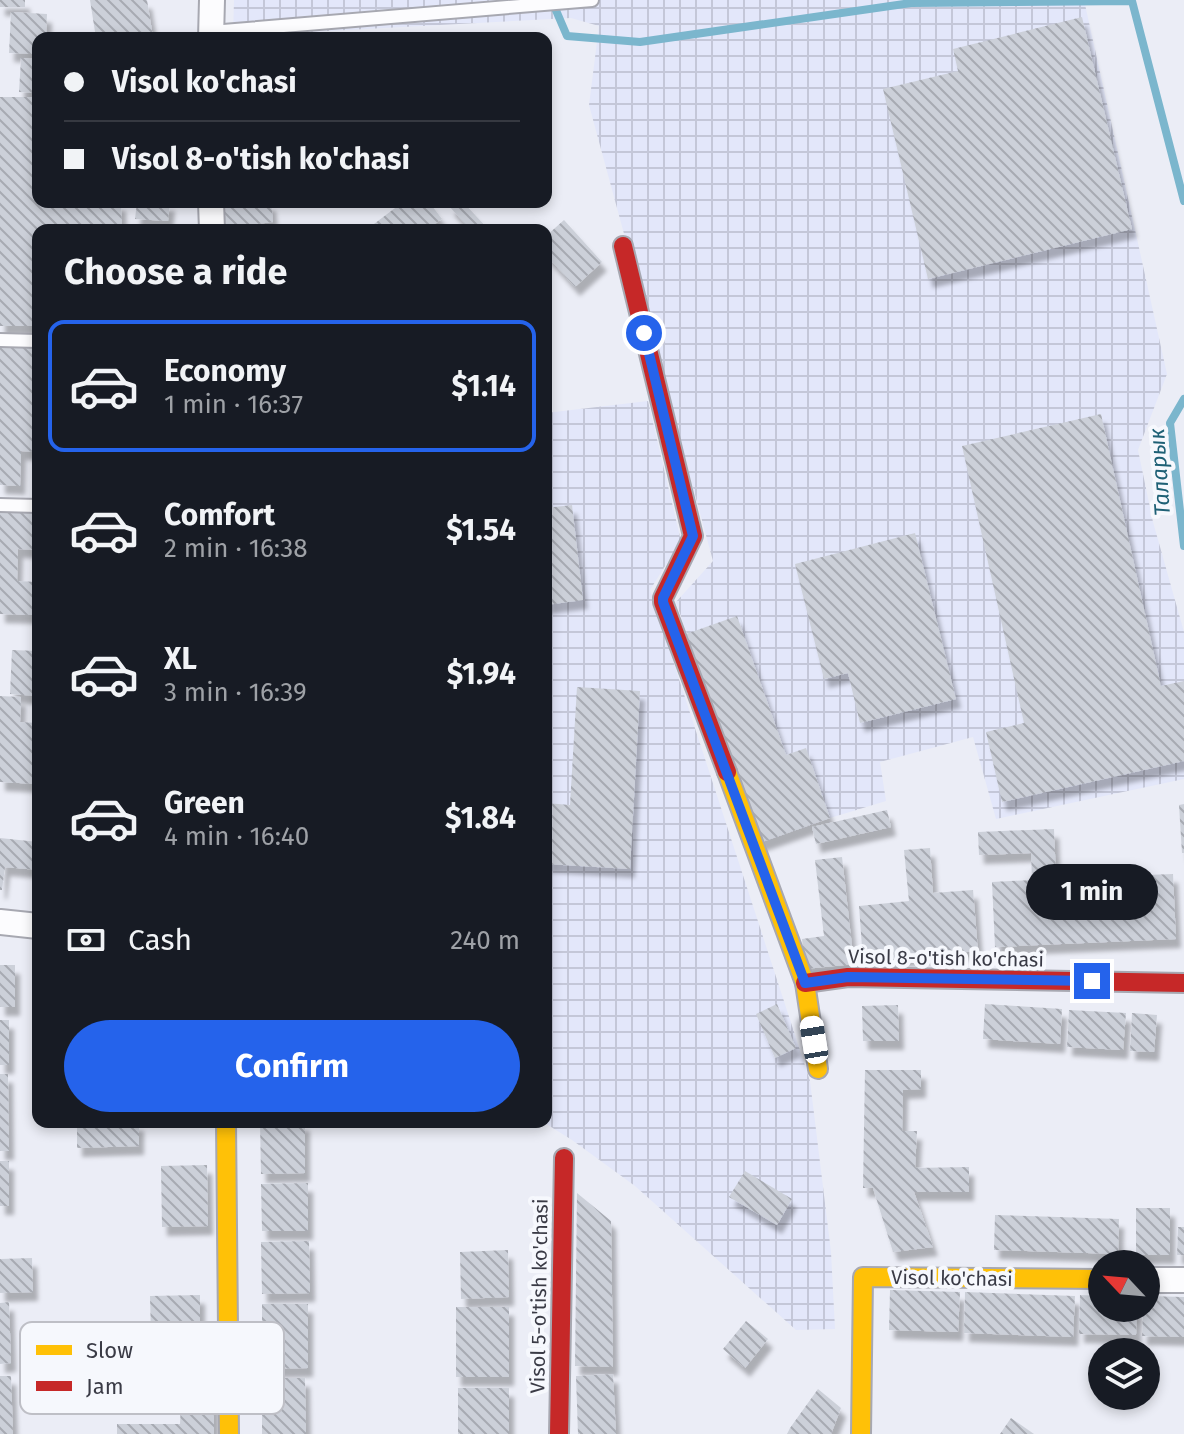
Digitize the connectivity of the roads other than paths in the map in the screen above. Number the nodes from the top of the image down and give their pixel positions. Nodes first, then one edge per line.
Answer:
1 (212, 0) edge
2 (592, 0) edge
3 (211, 32) edge
4 (243, 32) edge
5 (623, 246) dead end
6 (0, 340) edge
7 (32, 341) edge
8 (0, 505) edge
9 (32, 506) edge
10 (0, 922) edge
11 (32, 925) edge
12 (805, 983) junction
13 (1184, 983) edge
14 (818, 1069) dead end
15 (226, 1128) edge
16 (564, 1158) dead end
17 (1088, 1279) edge
18 (1160, 1280) edge
19 (1184, 1280) edge
20 (228, 1322) edge
21 (229, 1414) edge
22 (229, 1434) edge
23 (559, 1434) edge
24 (861, 1434) edge

1 - 3 street
2 - 4 lane
5 - 12 street
6 - 7 lane
8 - 9 lane
10 - 11 street
12 - 13 street, Visol 8-o'tish ko'chasi
12 - 14 street
15 - 20 street
16 - 23 street, Visol 5-o'tish ko'chasi
17 - 24 street, Visol ko'chasi
18 - 19 street
21 - 22 street

